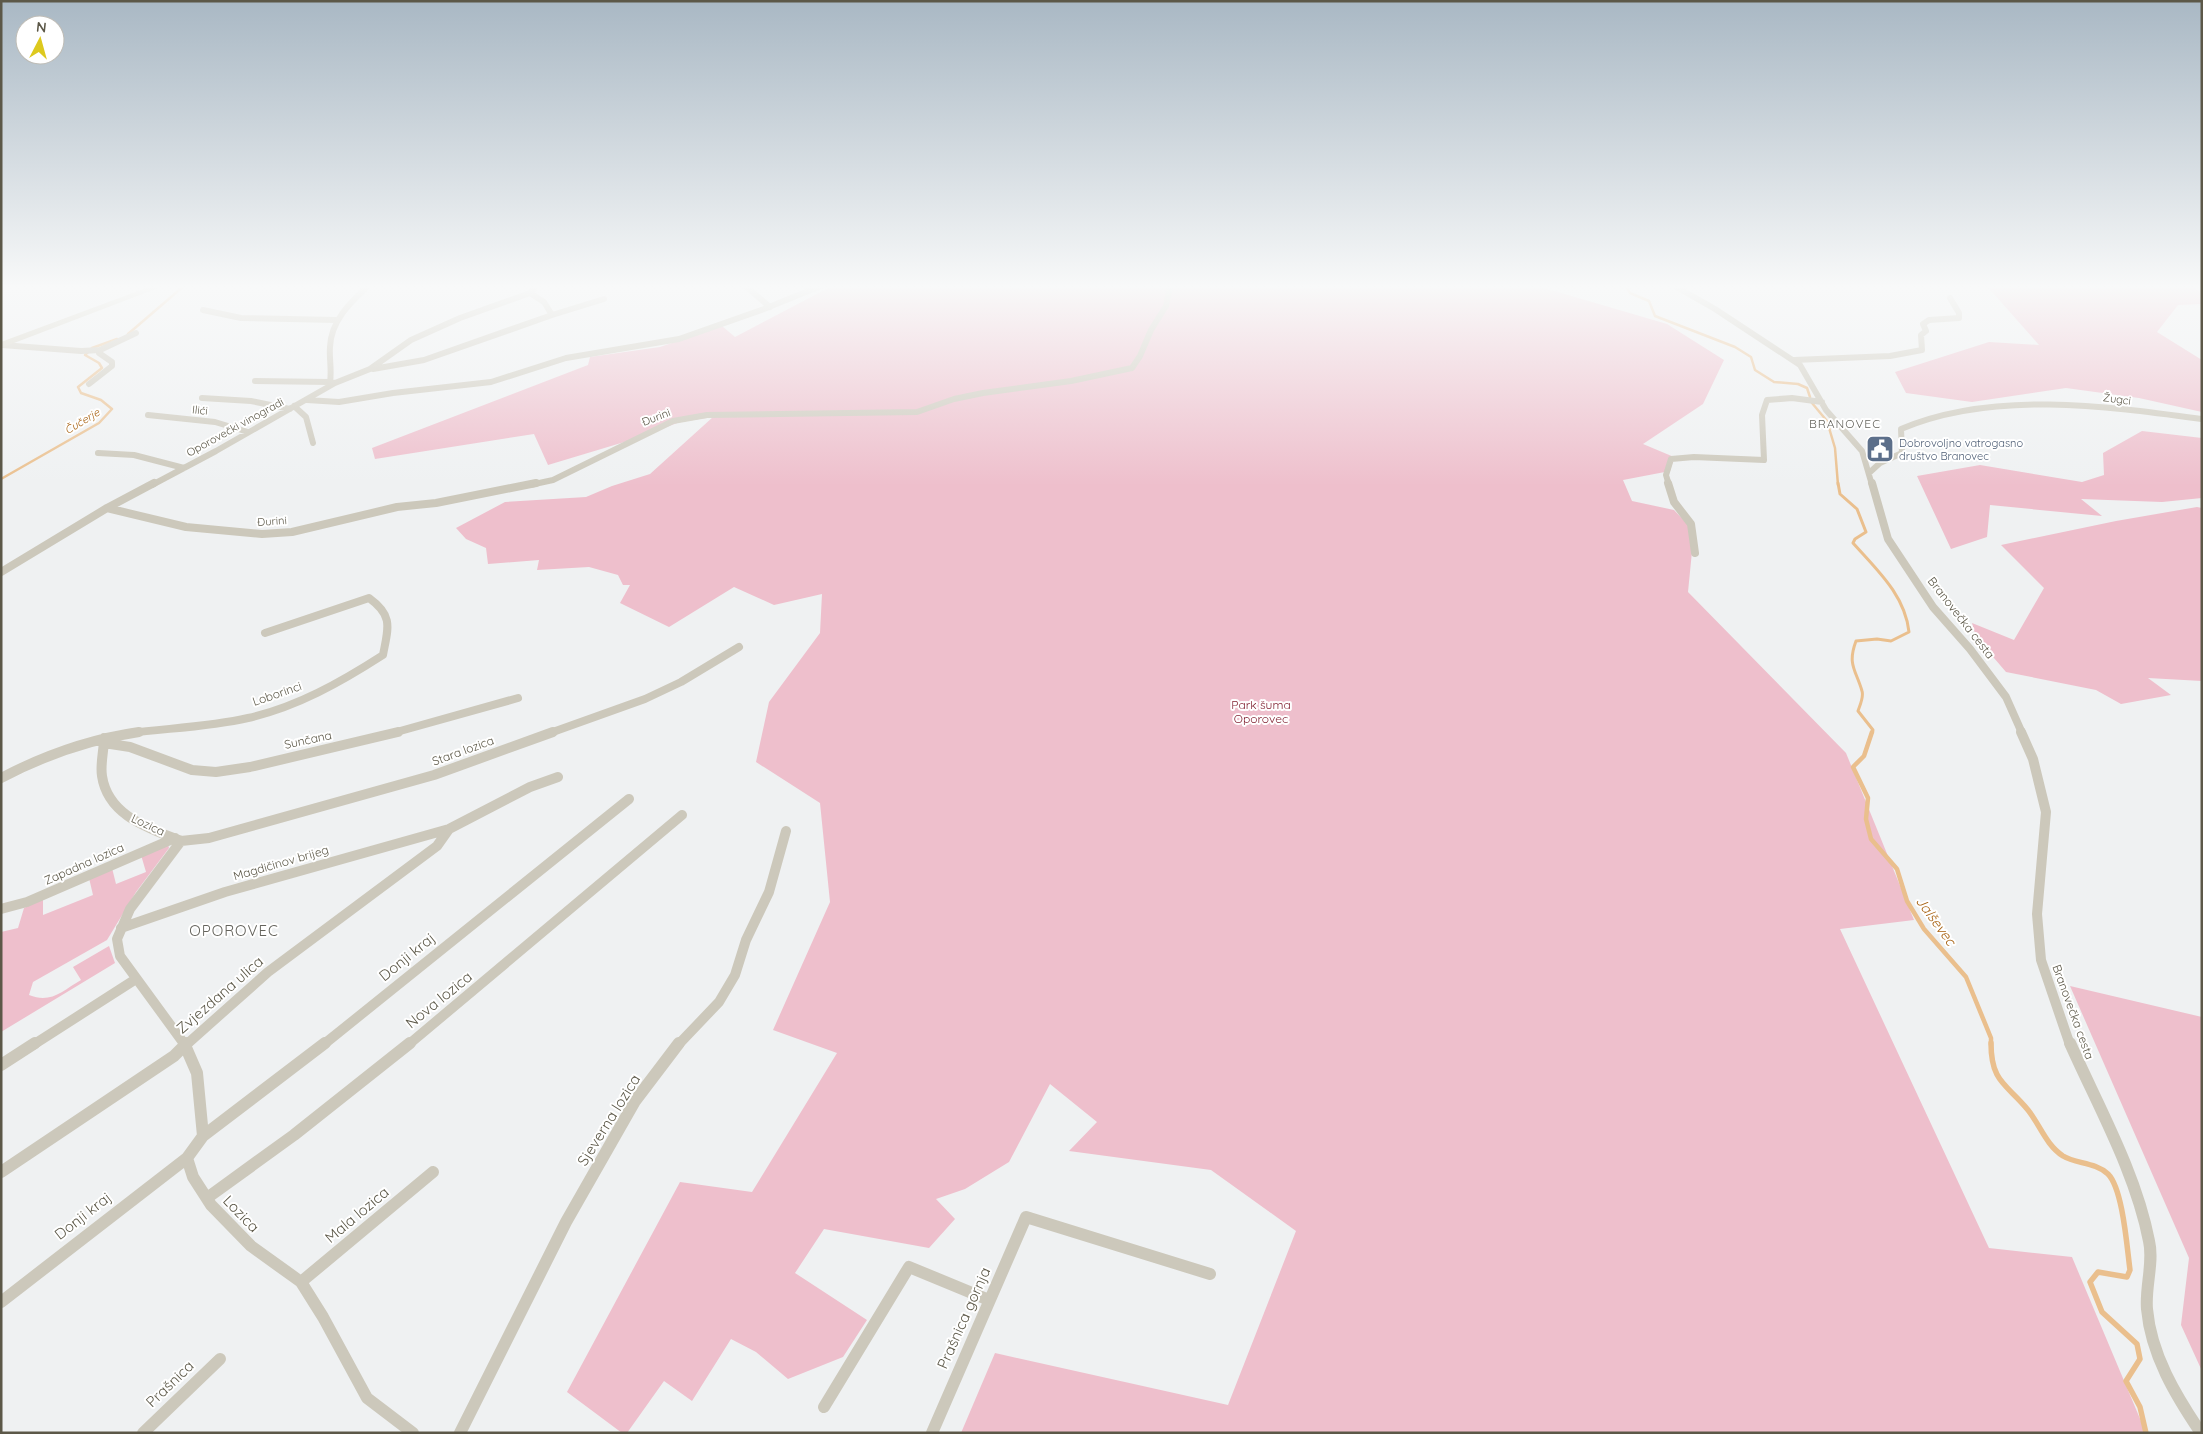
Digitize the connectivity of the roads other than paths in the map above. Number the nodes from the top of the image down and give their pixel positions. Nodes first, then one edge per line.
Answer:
1 (97, 352) edge
2 (331, 352) edge
3 (395, 352) edge
4 (447, 352) edge
5 (600, 352) edge
6 (1144, 352) edge
7 (1781, 352) edge
8 (1904, 352) edge
9 (1794, 360) junction
10 (370, 369) junction
11 (255, 381) dead end
12 (332, 382) junction
13 (89, 384) dead end
14 (202, 398) dead end
15 (307, 400) junction
16 (1822, 402) junction
17 (292, 408) junction
18 (148, 415) dead end
19 (2202, 419) edge
20 (248, 432) junction
21 (313, 443) dead end
22 (98, 453) dead end
23 (184, 468) junction
24 (1868, 473) junction
25 (107, 508) junction
26 (1695, 553) dead end
27 (1, 572) edge
28 (265, 633) dead end
29 (739, 647) dead end
30 (518, 698) dead end
31 (104, 740) junction
32 (1, 778) edge
33 (558, 778) dead end
34 (629, 799) dead end
35 (682, 815) dead end
36 (449, 829) junction
37 (786, 831) dead end
38 (178, 840) junction
39 (1, 909) edge
40 (121, 928) junction
41 (136, 979) junction
42 (185, 1045) junction
43 (1, 1064) edge
44 (203, 1136) junction
45 (187, 1158) junction
46 (1, 1172) edge
47 (433, 1172) dead end
48 (207, 1198) junction
49 (1210, 1274) dead end
50 (301, 1282) junction
51 (989, 1300) junction
52 (1, 1302) edge
53 (220, 1359) dead end
54 (824, 1406) dead end
55 (143, 1433) edge
56 (412, 1433) edge
57 (460, 1433) edge
58 (932, 1433) edge
59 (2201, 1433) edge

1 - 13 street
2 - 12 street
3 - 10 street, Oporovečki vinogradi
4 - 10 street
5 - 15 street
6 - 25 street, Đurini
7 - 9 street, Branovečka cesta
8 - 9 street
9 - 16 street, Branovečka cesta
10 - 12 street, Oporovečki vinogradi
11 - 12 street
12 - 15 street, Oporovečki vinogradi
14 - 17 street
15 - 17 street, Oporovečki vinogradi
16 - 24 street, Branovečka cesta
16 - 26 street
17 - 20 street, Oporovečki vinogradi
17 - 21 street
18 - 20 street, Ilići
19 - 24 street, Žugci
20 - 23 street, Oporovečki vinogradi
22 - 23 street
23 - 25 street, Oporovečki vinogradi
24 - 59 street, Branovečka cesta
25 - 27 street, Oporovečki vinogradi
28 - 31 street, Loborinci
29 - 38 street, Stara lozica
30 - 31 street, Sunčana
31 - 32 street, Loborinci
31 - 38 street, Lozica
33 - 36 street, Magdičinov brijeg
34 - 44 street, Donji kraj
35 - 48 street, Nova lozica
36 - 40 street, Magdičinov brijeg
36 - 42 street, Zvjezdana ulica
37 - 57 street, Sjeverna lozica
38 - 39 street, Zapadna lozica
38 - 40 street, Lozica
40 - 41 street, Lozica
41 - 42 street, Lozica
41 - 43 street
42 - 44 street, Lozica
42 - 46 street, Zvjezdana ulica
44 - 45 street
45 - 48 street, Lozica
45 - 52 street, Donji kraj
47 - 50 street, Mala lozica
48 - 50 street, Lozica
49 - 51 street, Prašnica gornja
50 - 56 street, Lozica
51 - 54 street
51 - 58 street, Prašnica gornja
53 - 55 street, Prašnica

